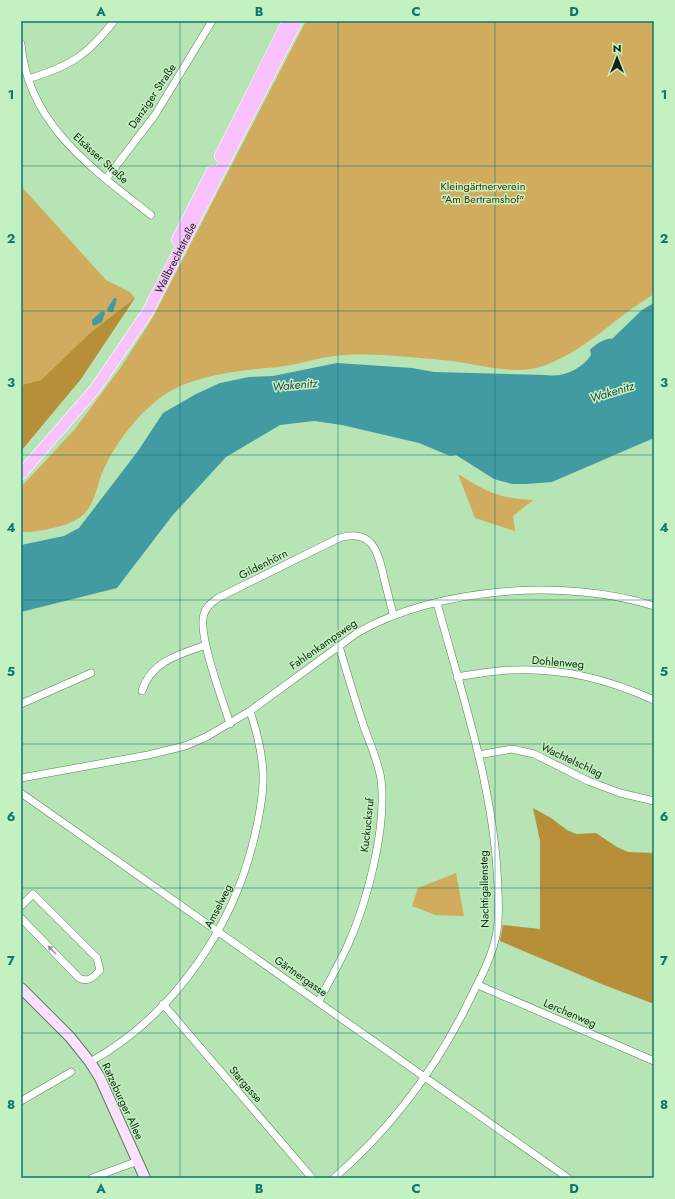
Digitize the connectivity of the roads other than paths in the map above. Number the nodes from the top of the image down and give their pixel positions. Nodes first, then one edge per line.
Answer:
1 (114, 21) edge
2 (212, 21) edge
3 (288, 21) edge
4 (297, 21) edge
5 (21, 44) edge
6 (28, 79) junction
7 (106, 179) junction
8 (151, 215) dead end
9 (21, 462) edge
10 (21, 474) edge
11 (436, 603) junction
12 (654, 606) edge
13 (394, 614) junction
14 (206, 645) junction
15 (339, 646) junction
16 (91, 673) dead end
17 (457, 677) junction
18 (142, 691) dead end
19 (654, 700) edge
20 (21, 704) edge
21 (250, 711) junction
22 (230, 724) junction
23 (478, 755) junction
24 (21, 778) edge
25 (21, 793) edge
26 (654, 801) edge
27 (21, 906) edge
28 (21, 918) edge
29 (217, 931) junction
30 (478, 985) junction
31 (21, 988) edge
32 (319, 1001) junction
33 (163, 1004) junction
34 (654, 1061) edge
35 (90, 1062) junction
36 (71, 1072) dead end
37 (426, 1077) junction
38 (21, 1101) edge
39 (138, 1161) junction
40 (92, 1178) edge
41 (145, 1178) edge
42 (312, 1178) edge
43 (334, 1178) edge
44 (568, 1178) edge

1 - 6 street
2 - 7 street, Danziger Straße
3 - 9 main road, Wallbrechtstraße
4 - 10 main road, Wallbrechtstraße
5 - 6 street, Elsässer Straße
6 - 7 street, Elsässer Straße
7 - 8 street, Elsässer Straße
11 - 12 street, Fahlenkampsweg
11 - 13 street, Fahlenkampsweg
11 - 17 street, Nachtigallensteg
13 - 14 street, Gildenhörn
13 - 15 street, Fahlenkampsweg
14 - 18 street
14 - 22 street, Gildenhörn
15 - 21 street, Fahlenkampsweg
15 - 32 street, Kuckucksruf
16 - 20 street
17 - 19 street, Dohlenweg
17 - 23 street, Nachtigallensteg
21 - 22 street, Fahlenkampsweg
21 - 29 street, Amselweg
22 - 24 street, Fahlenkampsweg
23 - 26 street, Wachtelschlag
23 - 30 street, Nachtigallensteg
25 - 29 street, Gärtnergasse
27 -> 28 street
29 - 32 street, Gärtnergasse
29 - 33 street, Amselweg
30 - 34 street, Lerchenweg
30 - 37 street, Nachtigallensteg
31 - 35 main road, Ratzeburger Allee
32 - 37 street, Gärtnergasse
33 - 35 street, Amselweg
33 - 42 street, Stargasse
35 - 39 main road, Ratzeburger Allee
36 - 38 street
37 - 43 street, Nachtigallensteg
37 - 44 street, Gärtnergasse
39 - 40 street
39 - 41 main road, Ratzeburger Allee

